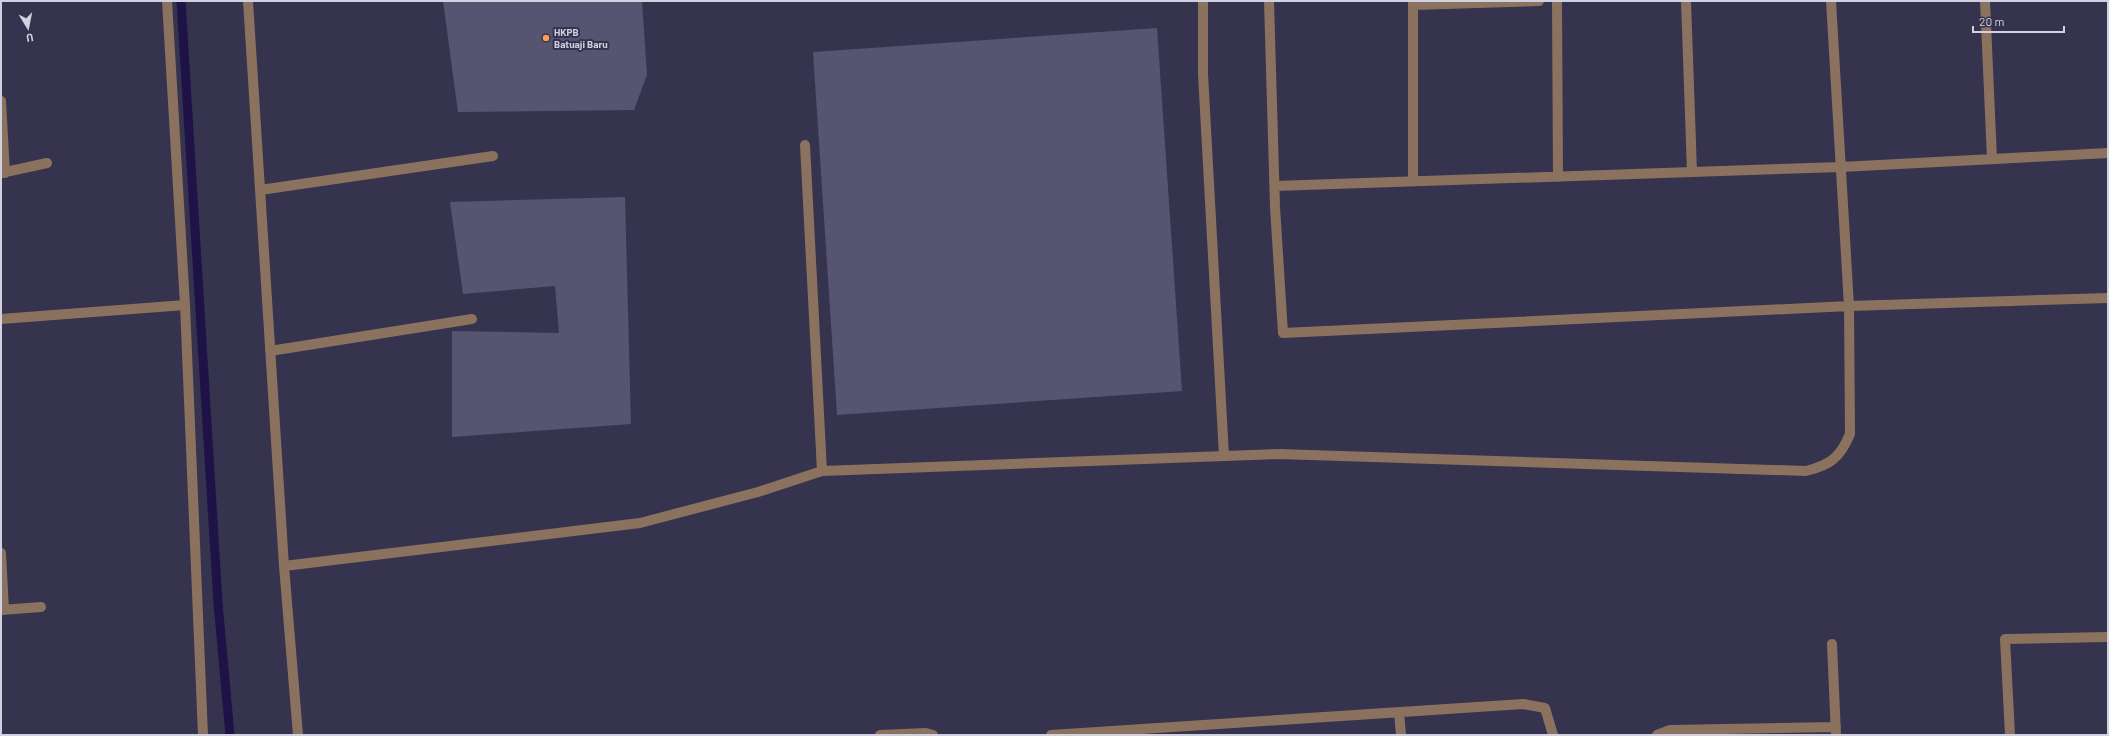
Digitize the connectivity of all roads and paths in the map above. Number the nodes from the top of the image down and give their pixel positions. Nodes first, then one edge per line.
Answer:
1 (167, 1) edge
2 (248, 1) edge
3 (1203, 1) edge
4 (1270, 1) edge
5 (1539, 1) edge
6 (1557, 1) edge
7 (1686, 1) edge
8 (1831, 1) edge
9 (1985, 1) edge
10 (1413, 3) edge
11 (1, 100) edge
12 (805, 145) dead end
13 (2108, 152) edge
14 (493, 156) dead end
15 (1992, 159) junction
16 (47, 163) dead end
17 (1840, 167) junction
18 (1692, 172) junction
19 (3, 173) edge
20 (1558, 177) junction
21 (1413, 181) junction
22 (1275, 186) junction
23 (260, 190) junction
24 (2108, 298) edge
25 (185, 305) junction
26 (1849, 306) junction
27 (472, 319) dead end
28 (1, 320) edge
29 (270, 351) junction
30 (1224, 456) junction
31 (822, 471) junction
32 (1, 553) edge
33 (284, 566) junction
34 (41, 607) dead end
35 (2, 610) edge
36 (2108, 637) edge
37 (1832, 644) dead end
38 (1399, 712) junction
39 (1836, 731) edge
40 (204, 735) edge
41 (298, 735) edge
42 (880, 735) edge
43 (933, 735) edge
44 (1051, 735) edge
45 (1401, 735) edge
46 (1553, 735) edge
47 (1658, 735) edge
48 (2010, 735) edge

1 - 25 street
2 - 23 street
3 - 30 street
4 - 22 street
5 - 10 street
6 - 20 street
7 - 18 street
8 - 17 street
9 - 15 street
10 - 21 street
11 - 19 street
12 - 31 street
13 - 15 street
14 - 23 street
15 - 17 street
16 - 19 street
17 - 18 street
17 - 26 street
18 - 20 street
20 - 21 street
21 - 22 street
22 - 26 street
23 - 29 street
24 - 26 street
25 - 28 street
25 - 40 street
26 - 30 street
27 - 29 street
29 - 33 street
30 - 31 street
31 - 33 street
32 - 35 street
33 - 41 street
34 - 35 street
36 - 48 street
37 - 39 street
38 - 44 street
38 - 45 street
38 - 46 street
39 - 47 street
42 - 43 street

